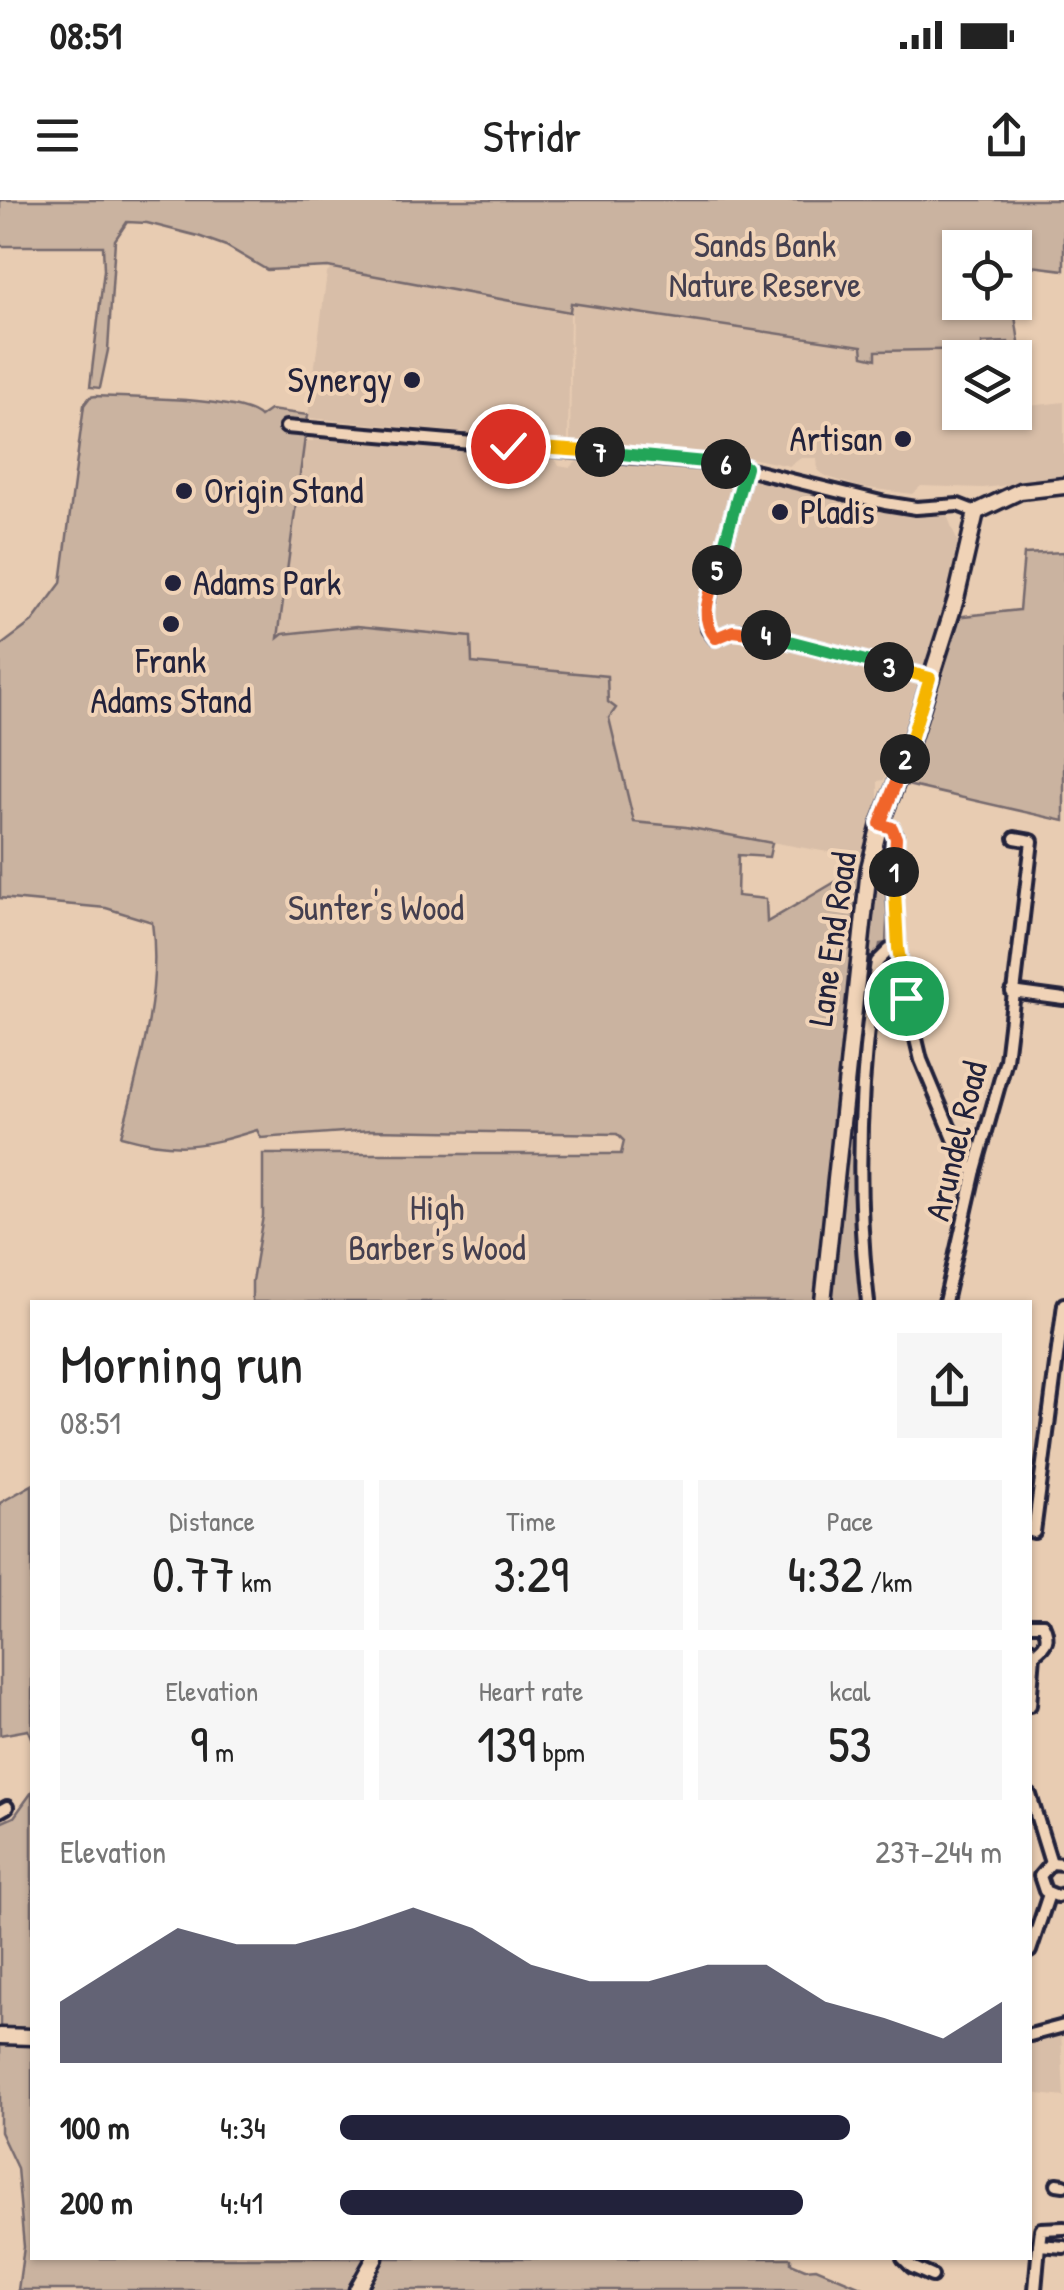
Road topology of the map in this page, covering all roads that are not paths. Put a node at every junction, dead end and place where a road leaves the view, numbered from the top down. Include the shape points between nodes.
1 (286, 426) dead end
2 (746, 467) junction
3 (1064, 486) edge
4 (976, 512) junction
5 (930, 678) junction
6 (880, 824) junction
7 (1015, 838) dead end
8 (898, 948) junction
9 (1012, 992) junction
10 (1064, 999) edge
11 (975, 1170) junction
12 (824, 1300) edge
13 (868, 1300) edge
14 (946, 1300) edge
15 (1064, 1304) edge
16 (1063, 1323) edge
17 (1032, 1532) edge
18 (1032, 1624) edge
19 (1032, 1651) edge
20 (1032, 1801) edge
21 (1051, 1863) junction
22 (1064, 1864) edge
23 (1035, 1884) edge
24 (1049, 1894) junction
25 (1064, 1894) edge
26 (1032, 1945) edge
27 (1064, 2026) edge
28 (1032, 2034) edge
29 (0, 2036) edge
30 (30, 2037) edge
31 (1064, 2228) edge
32 (1039, 2245) junction
33 (1064, 2247) edge
34 (375, 2260) edge
35 (905, 2260) edge
36 (932, 2276) dead end
37 (356, 2290) edge
38 (1034, 2290) edge

1 - 2 street
2 - 4 street via 885,503 958,505
2 - 5 street via 706,610 708,629 716,638 751,631
3 - 4 street via 1020,491
4 - 5 street, Lane End Road
5 - 6 street, Lane End Road
6 - 8 street via 896,838
6 - 12 street, Lane End Road via 869,868
7 - 9 street, Arundel Road via 1032,841
8 - 11 street via 921,1060 965,1165
8 - 13 street via 877,962 863,1084 861,1246
9 - 10 street
9 - 11 street, Arundel Road via 1006,1060
11 - 14 street, Arundel Road
15 - 16 street
16 - 17 street
18 - 19 street via 1043,1624 1048,1635
20 - 21 street
21 - 22 street
21 - 23 street
23 - 24 street
24 - 25 street
24 - 26 street
27 - 28 street
29 - 30 street
31 - 32 street via 1041,2229
32 - 33 street
32 - 38 street
34 - 37 street
35 - 36 street

